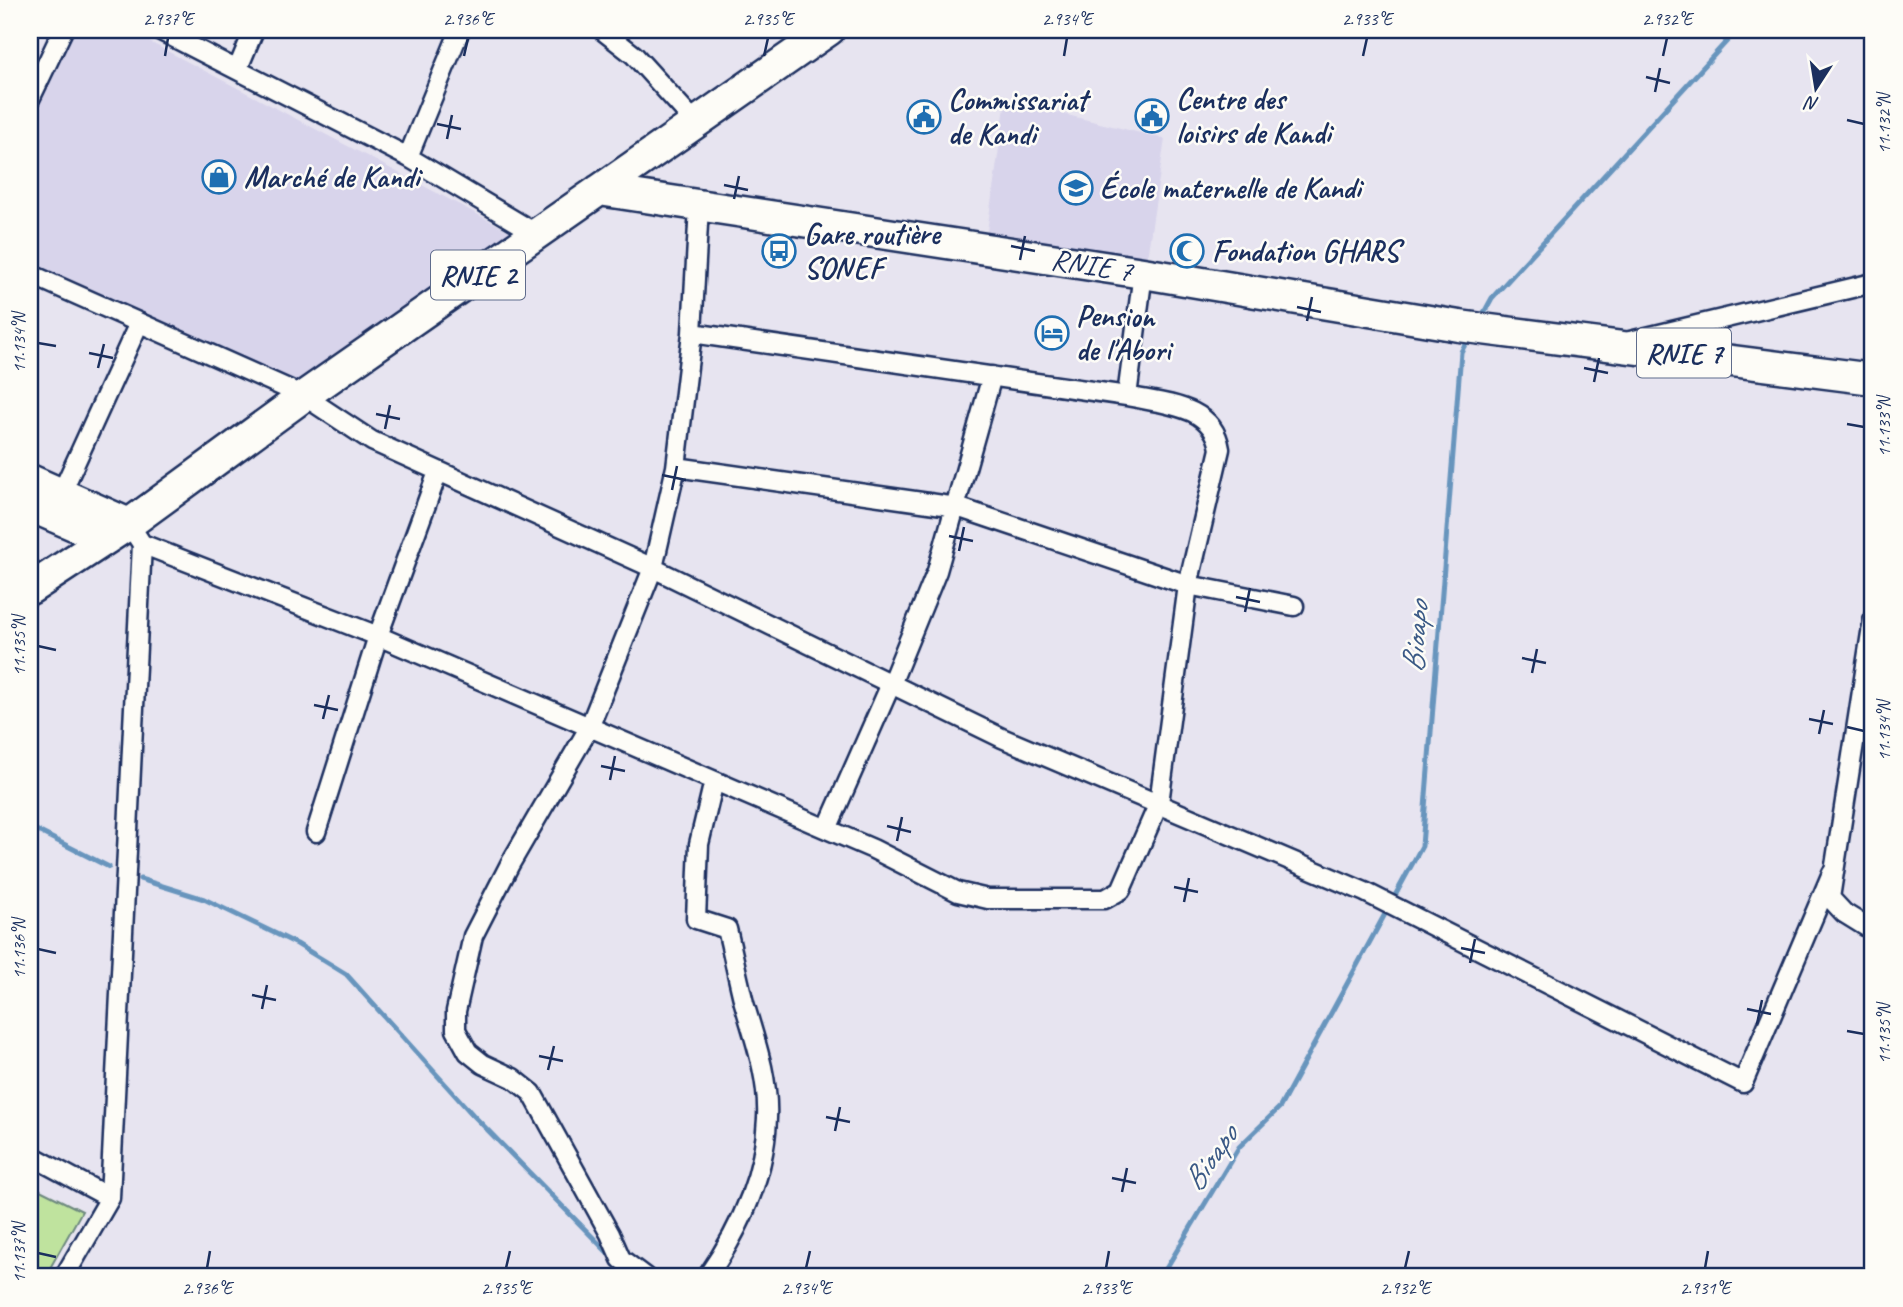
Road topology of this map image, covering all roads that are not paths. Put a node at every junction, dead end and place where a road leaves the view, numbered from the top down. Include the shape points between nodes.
1 (63, 30) edge
2 (159, 30) edge
3 (254, 30) edge
4 (460, 30) edge
5 (602, 30) edge
6 (829, 30) edge
7 (238, 68) junction
8 (30, 99) edge
9 (695, 122) junction
10 (408, 157) junction
11 (599, 190) junction
12 (699, 206) junction
13 (537, 234) junction
14 (1143, 273) junction
15 (30, 274) edge
16 (1873, 283) edge
17 (139, 323) junction
18 (692, 332) junction
19 (1616, 344) junction
20 (992, 376) junction
21 (1873, 379) edge
22 (304, 396) junction
23 (1126, 396) junction
24 (676, 467) junction
25 (438, 472) junction
26 (30, 480) edge
27 (61, 494) junction
28 (30, 506) edge
29 (957, 507) junction
30 (126, 536) junction
31 (653, 568) junction
32 (1188, 585) junction
33 (30, 589) edge
34 (1294, 607) dead end
35 (1873, 620) edge
36 (378, 636) junction
37 (891, 684) junction
38 (589, 728) junction
39 (714, 780) junction
40 (1159, 803) junction
41 (827, 829) junction
42 (316, 832) dead end
43 (1832, 873) junction
44 (1873, 931) edge
45 (30, 1156) edge
46 (110, 1198) junction
47 (64, 1277) edge
48 (645, 1277) edge
49 (707, 1277) edge

1 - 8 street
2 - 7 street
3 - 7 street
4 - 10 street
5 - 9 street via 634,55
6 - 9 main road, RNIE 2
7 - 10 street
9 - 11 main road, RNIE 2
10 - 13 street
11 - 12 main road, RNIE 7 / RNIE 7
11 - 13 main road, RNIE 2
12 - 14 main road, RNIE 7 / RNIE 7
12 - 18 street
13 - 22 main road, RNIE 2
14 - 19 main road, RNIE 7 / RNIE 7 via 1459,326
14 - 23 street
15 - 17 street
16 - 19 street
17 - 22 street
17 - 27 street
18 - 20 street
18 - 24 street
19 - 21 main road, RNIE 7 / RNIE 7
20 - 23 street
20 - 29 street
22 - 25 street via 363,436
22 - 30 main road, RNIE 2
23 - 32 street via 1205,416 1219,439
24 - 29 street
24 - 31 street
25 - 31 street
25 - 36 street
26 - 27 main road
27 - 30 main road
28 - 30 main road
29 - 32 street
29 - 37 street
30 - 33 main road, RNIE 2
30 - 36 street
30 - 46 street
31 - 37 street
31 - 38 street
32 - 34 street
32 - 40 street
35 - 43 street
36 - 38 street
36 - 42 street
37 - 40 street via 1002,738
37 - 41 street
38 - 39 street
38 - 48 street via 473,936 456,1030 468,1052 532,1093 621,1259
39 - 41 street
39 - 49 street via 699,844 696,919 727,929 766,1088 767,1118 749,1202
40 - 41 street via 1121,890 1105,899 988,898 958,892
40 - 43 street via 1365,892 1743,1083
43 - 44 street via 1830,898
45 - 46 street
46 - 47 street

